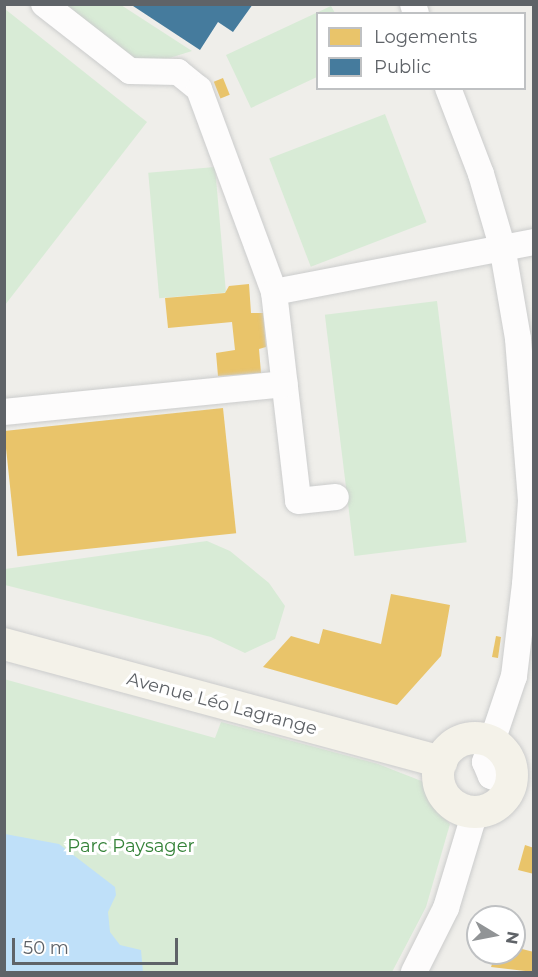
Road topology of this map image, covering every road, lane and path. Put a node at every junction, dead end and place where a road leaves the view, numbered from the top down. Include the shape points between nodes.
1 (44, 4) edge
2 (449, 90) edge
3 (534, 242) edge
4 (502, 246) junction
5 (274, 292) junction
6 (285, 384) junction
7 (4, 412) edge
8 (336, 497) dead end
9 (4, 644) edge
10 (493, 742) junction
11 (441, 762) junction
12 (522, 787) edge
13 (475, 812) junction
14 (414, 972) edge

1 - 5 street via 130,71 178,72 199,89
2 - 4 street via 481,174
3 - 4 street
4 - 5 street
4 - 10 street via 518,339 531,501 514,676
5 - 6 street
6 - 7 street
6 - 8 street via 298,501
9 - 11 main road, Avenue Léo Lagrange
10 - 11 main road via 468,739 456,743
10 - 12 main road via 509,760
11 - 13 main road via 439,774 446,797 454,805
12 - 13 main road via 494,807
13 - 14 street via 446,908

